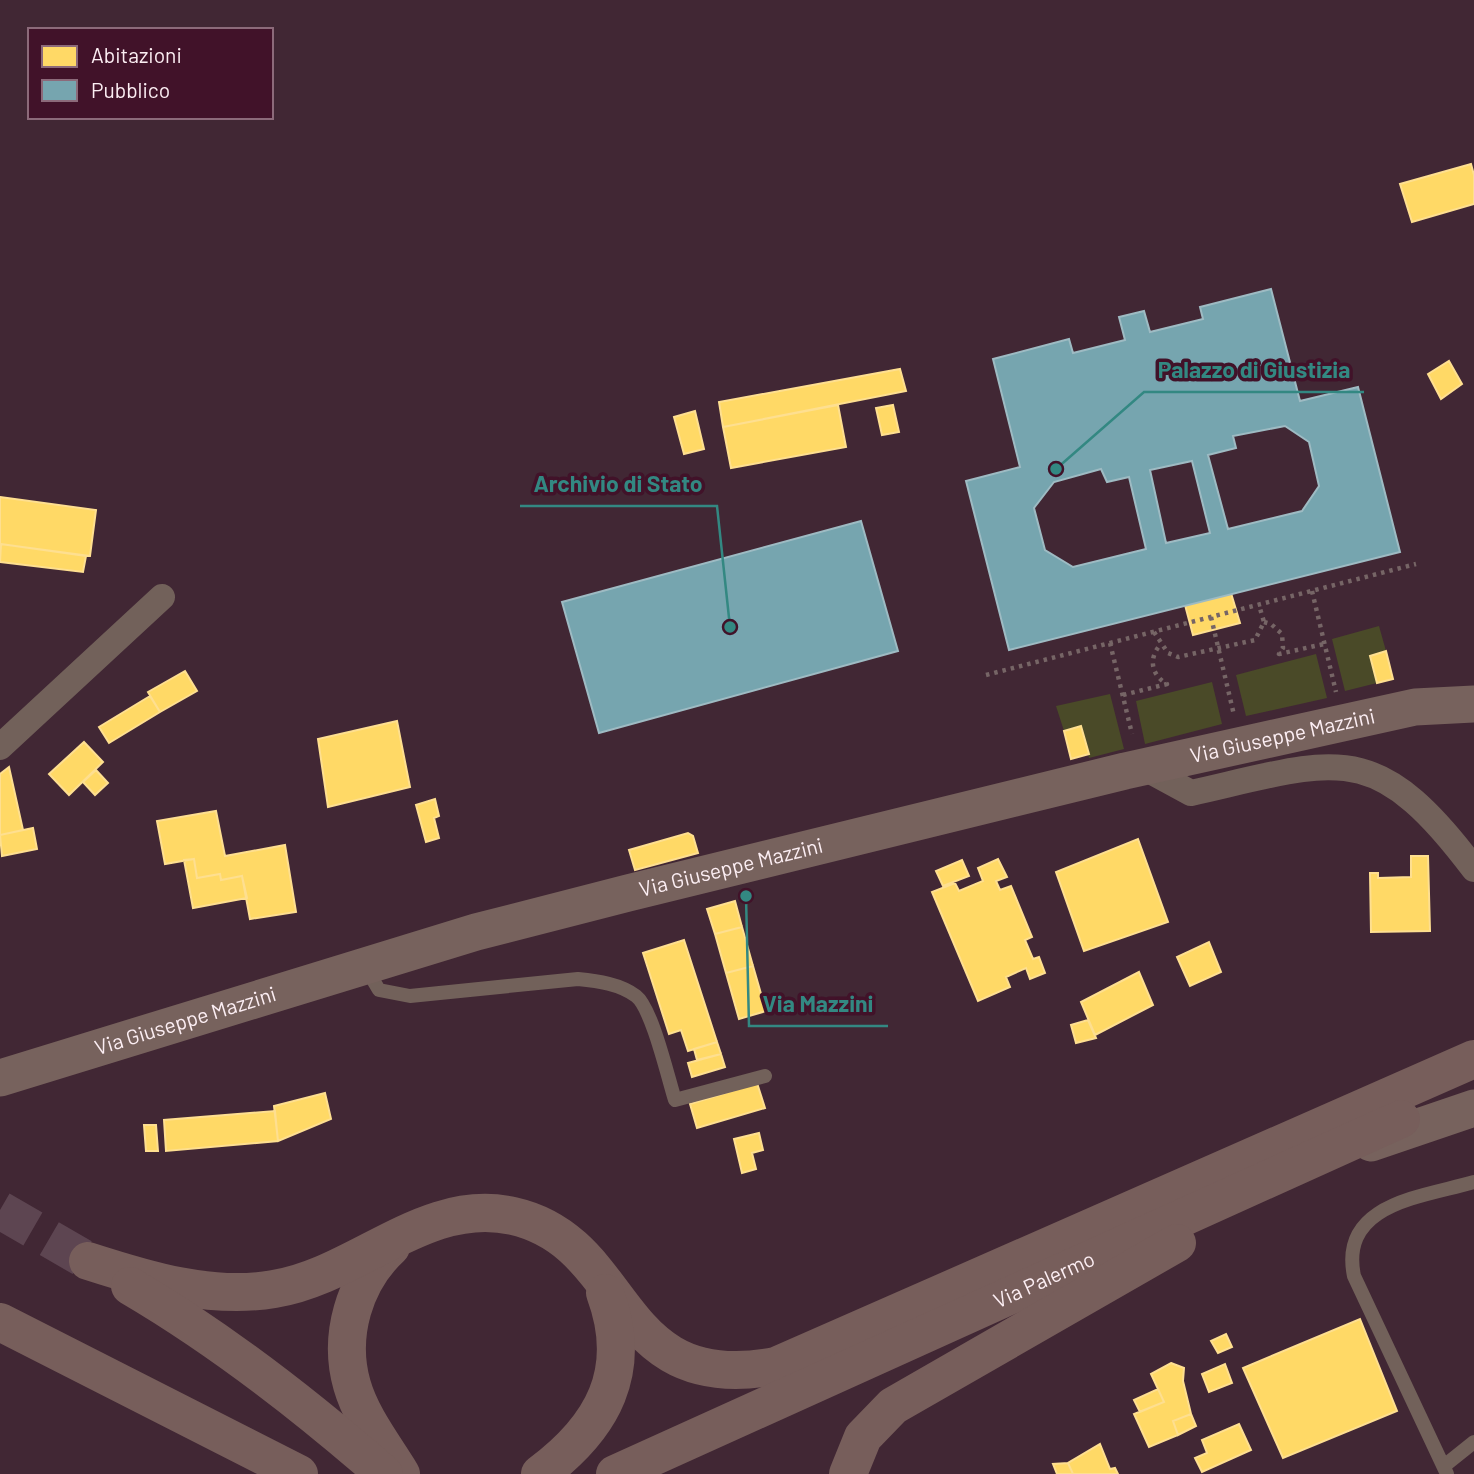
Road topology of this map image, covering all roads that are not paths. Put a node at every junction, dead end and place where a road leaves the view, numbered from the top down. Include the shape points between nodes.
1 (162, 597) dead end
2 (1474, 704) edge
3 (0, 747) edge
4 (1142, 769) junction
5 (1474, 869) edge
6 (365, 967) junction
7 (1474, 1059) edge
8 (765, 1076) dead end
9 (0, 1078) edge
10 (1474, 1085) edge
11 (1474, 1108) edge
12 (1294, 1169) junction
13 (1474, 1182) edge
14 (410, 1233) junction
15 (591, 1267) junction
16 (0, 1322) edge
17 (1474, 1442) edge
18 (1445, 1470) edge
19 (299, 1474) edge
20 (384, 1474) edge
21 (401, 1474) edge
22 (540, 1474) edge
23 (615, 1474) edge
24 (848, 1474) edge

1 - 3 street
2 - 4 street, Via Giuseppe Mazzini via 1415,707
4 - 5 street via 1191,793 1312,766 1355,768 1395,786 1422,808
4 - 6 street, Via Giuseppe Mazzini via 476,932
6 - 8 lane via 379,990 410,996 578,979 605,982 638,997 654,1029 675,1100
6 - 9 street, Via Giuseppe Mazzini
7 - 15 main road via 776,1366 719,1371 660,1349
10 - 12 main road, Via Palermo
11 - 12 street
12 - 23 main road, Via Palermo
12 - 24 main road via 1135,1270 893,1406 863,1437
13 - 18 lane via 1386,1208 1364,1223 1352,1248 1354,1276
14 - 15 main road via 453,1215 513,1216 550,1231
14 - 20 main road via 346,1265 275,1289 194,1289 88,1261 230,1349 300,1401
14 - 21 main road via 385,1253 365,1279 350,1315 347,1351 359,1404
15 - 22 main road via 604,1289 616,1331 611,1388 585,1435
16 - 19 main road
17 - 18 lane

